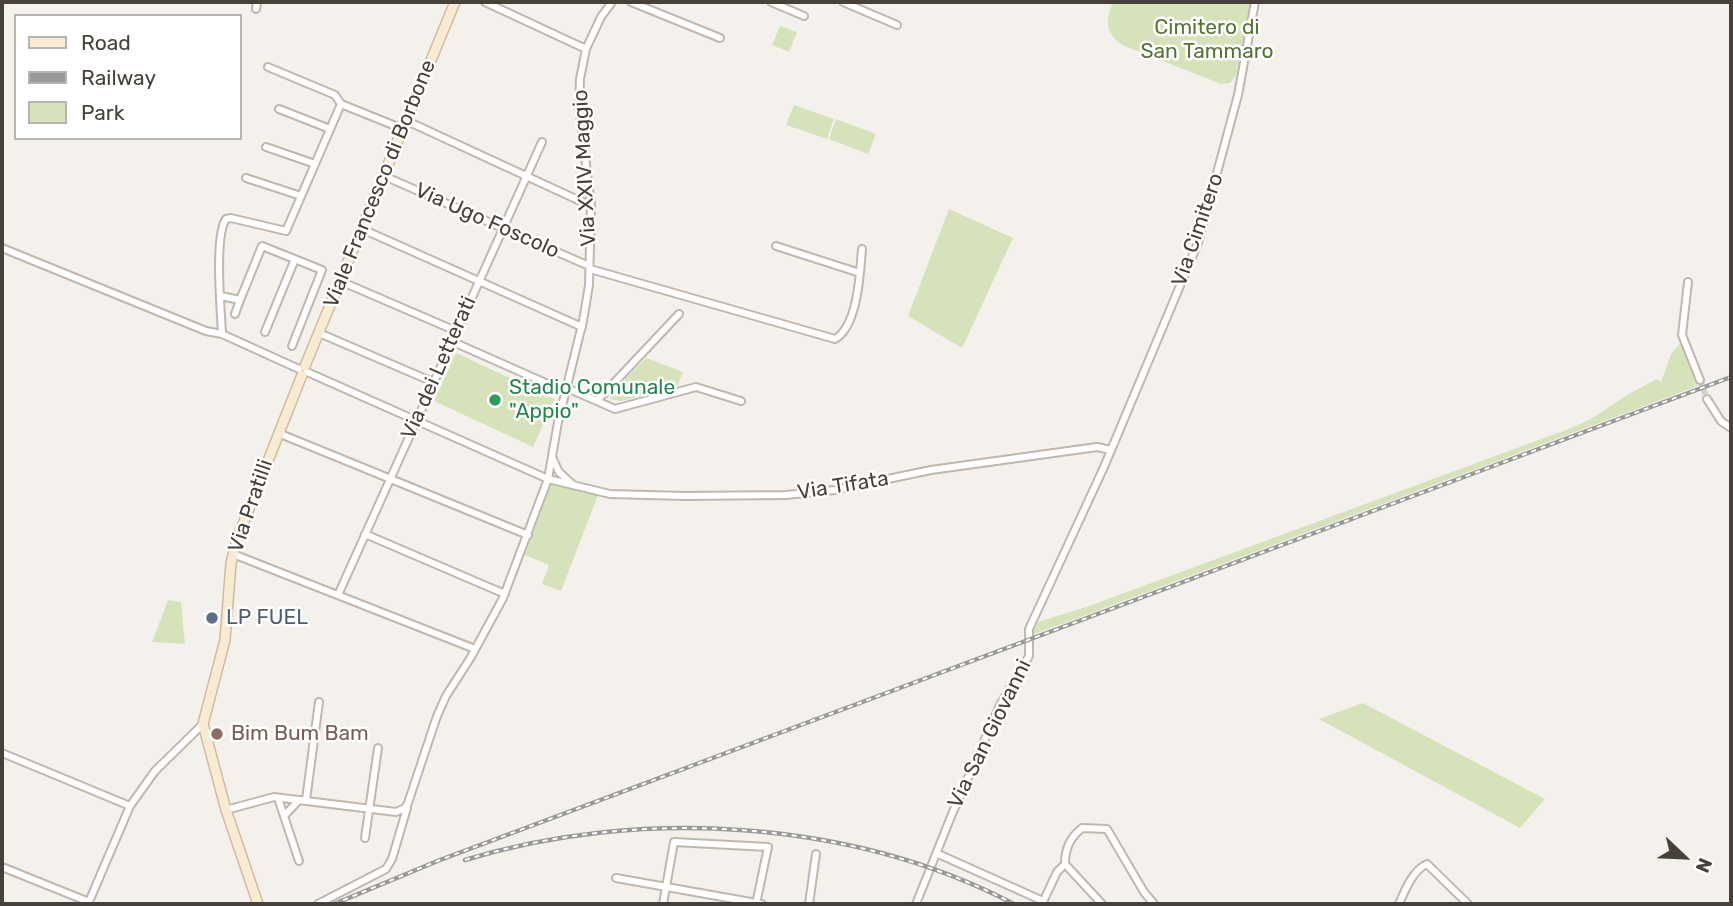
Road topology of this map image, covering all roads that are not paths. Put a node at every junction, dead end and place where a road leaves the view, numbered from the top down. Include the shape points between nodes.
1 (455, 2) edge
2 (485, 2) edge
3 (612, 2) edge
4 (631, 2) edge
5 (771, 2) edge
6 (843, 2) edge
7 (1255, 2) edge
8 (804, 16) dead end
9 (897, 25) dead end
10 (720, 38) dead end
11 (586, 49) junction
12 (268, 67) dead end
13 (341, 104) junction
14 (279, 109) dead end
15 (405, 125) junction
16 (330, 129) junction
17 (542, 142) dead end
18 (265, 147) dead end
19 (315, 164) junction
20 (384, 176) junction
21 (525, 177) junction
22 (246, 178) dead end
23 (301, 196) junction
24 (591, 206) junction
25 (502, 228) junction
26 (362, 229) junction
27 (776, 246) dead end
28 (2, 248) edge
29 (862, 248) dead end
30 (295, 259) junction
31 (590, 267) junction
32 (860, 273) junction
33 (478, 280) junction
34 (340, 281) junction
35 (1688, 282) dead end
36 (221, 296) junction
37 (240, 300) junction
38 (235, 314) dead end
39 (679, 314) dead end
40 (582, 327) junction
41 (456, 331) junction
42 (265, 332) dead end
43 (319, 333) junction
44 (222, 334) junction
45 (451, 341) junction
46 (292, 346) dead end
47 (303, 370) junction
48 (1700, 380) tunnel mouth
49 (433, 382) junction
50 (566, 390) junction
51 (1707, 399) tunnel mouth
52 (597, 401) junction
53 (741, 401) dead end
54 (416, 419) junction
55 (1731, 428) edge
56 (278, 433) junction
57 (1111, 450) junction
58 (552, 457) junction
59 (390, 479) junction
60 (548, 479) junction
61 (574, 485) junction
62 (365, 534) junction
63 (528, 535) junction
64 (233, 554) junction
65 (505, 594) junction
66 (338, 595) junction
67 (475, 649) junction
68 (319, 702) dead end
69 (203, 724) junction
70 (378, 748) dead end
71 (2, 753) edge
72 (278, 798) junction
73 (302, 800) junction
74 (408, 803) junction
75 (130, 806) junction
76 (226, 810) junction
77 (369, 810) junction
78 (284, 816) junction
79 (365, 838) dead end
80 (936, 853) junction
81 (816, 855) dead end
82 (299, 862) dead end
83 (1065, 864) junction
84 (2, 867) edge
85 (616, 878) dead end
86 (666, 887) junction
87 (89, 903) edge
88 (1042, 903) edge
89 (258, 904) edge
90 (318, 904) edge
91 (663, 904) edge
92 (758, 904) edge
93 (809, 904) edge
94 (916, 904) edge
95 (1102, 904) edge
96 (1154, 904) edge
97 (1399, 904) edge
98 (1468, 904) edge

1 - 15 street, Viale Francesco di Borbone
2 - 11 street
3 - 11 street, Via XXIV Maggio
4 - 10 street
5 - 8 street
6 - 9 street
7 - 57 street, Via Cimitero via 1238,95 1198,243
11 - 24 street, Via XXIV Maggio via 579,106
12 - 13 street via 335,95
13 - 15 street
13 - 16 street
14 - 16 street
15 - 20 street, Viale Francesco di Borbone
15 - 21 street
16 - 19 street
17 - 21 street, Via dei Letterati
18 - 19 street
19 - 23 street
20 - 25 street, Via Ugo Foscolo
20 - 26 street, Viale Francesco di Borbone
21 - 24 street
21 - 25 street, Via dei Letterati
22 - 23 street
23 - 36 street via 286,231 230,218 224,222
24 - 31 street, Via XXIV Maggio
25 - 31 street, Via Ugo Foscolo
25 - 33 street, Via dei Letterati
26 - 33 street
26 - 34 street, Viale Francesco di Borbone
27 - 32 street
28 - 44 street, Via Tifata
29 - 32 street
30 - 37 street via 262,246
30 - 42 street
30 - 46 street via 322,271
31 - 32 street, Via Ugo Foscolo via 835,339 849,320
31 - 40 street, Via XXIV Maggio
33 - 40 street
33 - 41 street, Via dei Letterati
34 - 41 street
34 - 43 street, Viale Francesco di Borbone
35 - 48 street via 1682,335
36 - 37 street
36 - 44 street
37 - 38 street
39 - 52 street
40 - 50 street, Via XXIV Maggio
41 - 45 street, Via dei Letterati
43 - 47 street, Viale Francesco di Borbone
43 - 49 street
44 - 47 street, Via Tifata
45 - 49 street, Via dei Letterati
45 - 50 street
47 - 54 street, Via Tifata
47 - 56 street, Via Pratilli
49 - 54 street, Via dei Letterati
50 - 52 street
50 - 58 street, Via XXIV Maggio
51 - 55 street
52 - 53 street via 615,409 696,387
54 - 59 street, Via dei Letterati
54 - 60 street, Via Tifata
56 - 59 street
56 - 64 street, Via Pratilli
57 - 61 street, Via Tifata via 1097,447 786,495 610,494
57 - 80 street, Via San Giovanni via 1029,629 1029,656 1000,705
58 - 60 street, Via XXIV Maggio
58 - 61 street via 559,472
59 - 62 street, Via dei Letterati
59 - 63 street
60 - 61 street, Via Tifata
60 - 63 street, Via XXIV Maggio
62 - 65 street
62 - 66 street, Via dei Letterati
63 - 65 street, Via XXIV Maggio
64 - 66 street
64 - 69 street, Via Pratilli via 226,632
65 - 67 street, Via XXIV Maggio
66 - 67 street
67 - 74 street, Via XXIV Maggio via 437,716
68 - 73 street
69 - 75 street via 155,771
69 - 76 street
70 - 77 street
71 - 75 street
72 - 73 street
72 - 76 street
72 - 78 street
73 - 77 street
73 - 78 street
74 - 77 street via 396,812
74 - 90 street via 386,869
75 - 87 street
76 - 89 street
77 - 79 street
78 - 82 street
80 - 88 street
80 - 94 street, Via San Giovanni
81 - 93 street
83 - 88 street
83 - 95 street
83 - 96 street via 1073,835 1082,828 1107,829
84 - 87 street
85 - 86 street
86 - 91 street
86 - 92 street
86 - 92 street via 674,842 768,847
97 - 98 street via 1409,883 1427,864

